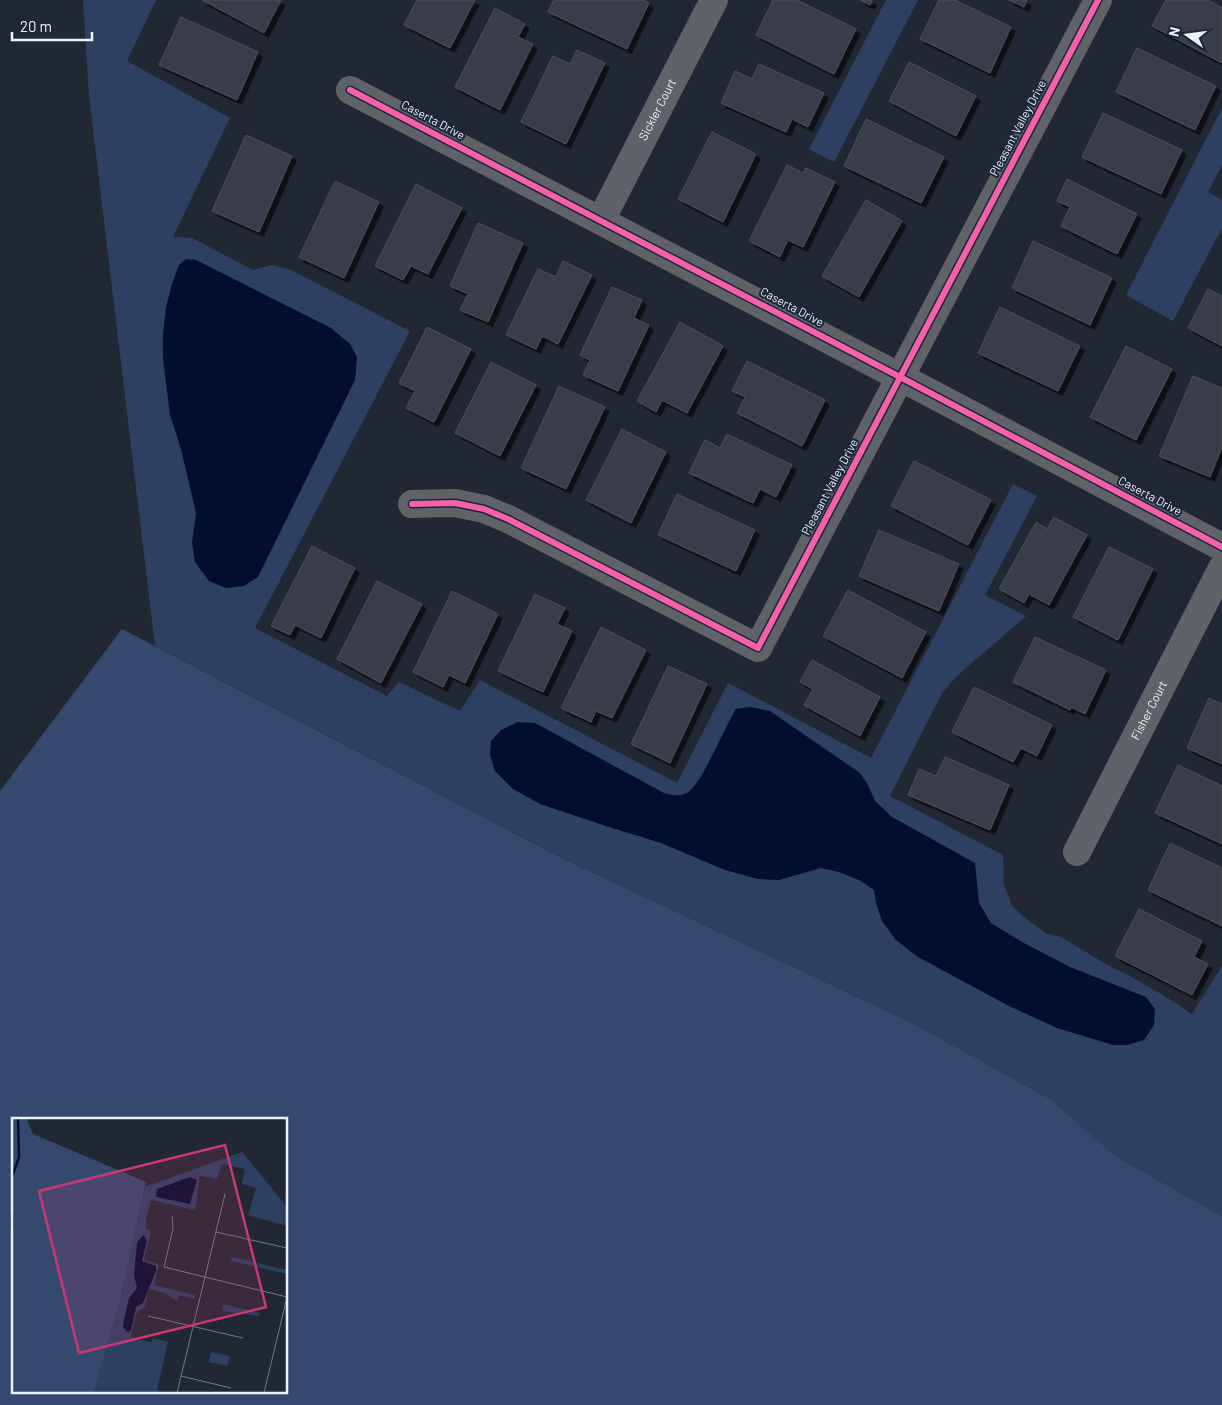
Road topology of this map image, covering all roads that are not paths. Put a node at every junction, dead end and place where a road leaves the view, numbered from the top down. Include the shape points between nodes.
1 (714, 0) edge
2 (1098, 0) edge
3 (350, 90) dead end
4 (601, 220) junction
5 (900, 377) junction
6 (412, 504) dead end
7 (1222, 547) edge
8 (1222, 568) edge
9 (1077, 852) dead end

1 - 4 street, Sickler Court
2 - 5 street, Pleasant Valley Drive
3 - 4 street, Caserta Drive
4 - 5 street, Caserta Drive
5 - 6 street, Pleasant Valley Drive via 758,648 508,519 456,504
5 - 7 street, Caserta Drive
8 - 9 street, Fisher Court

